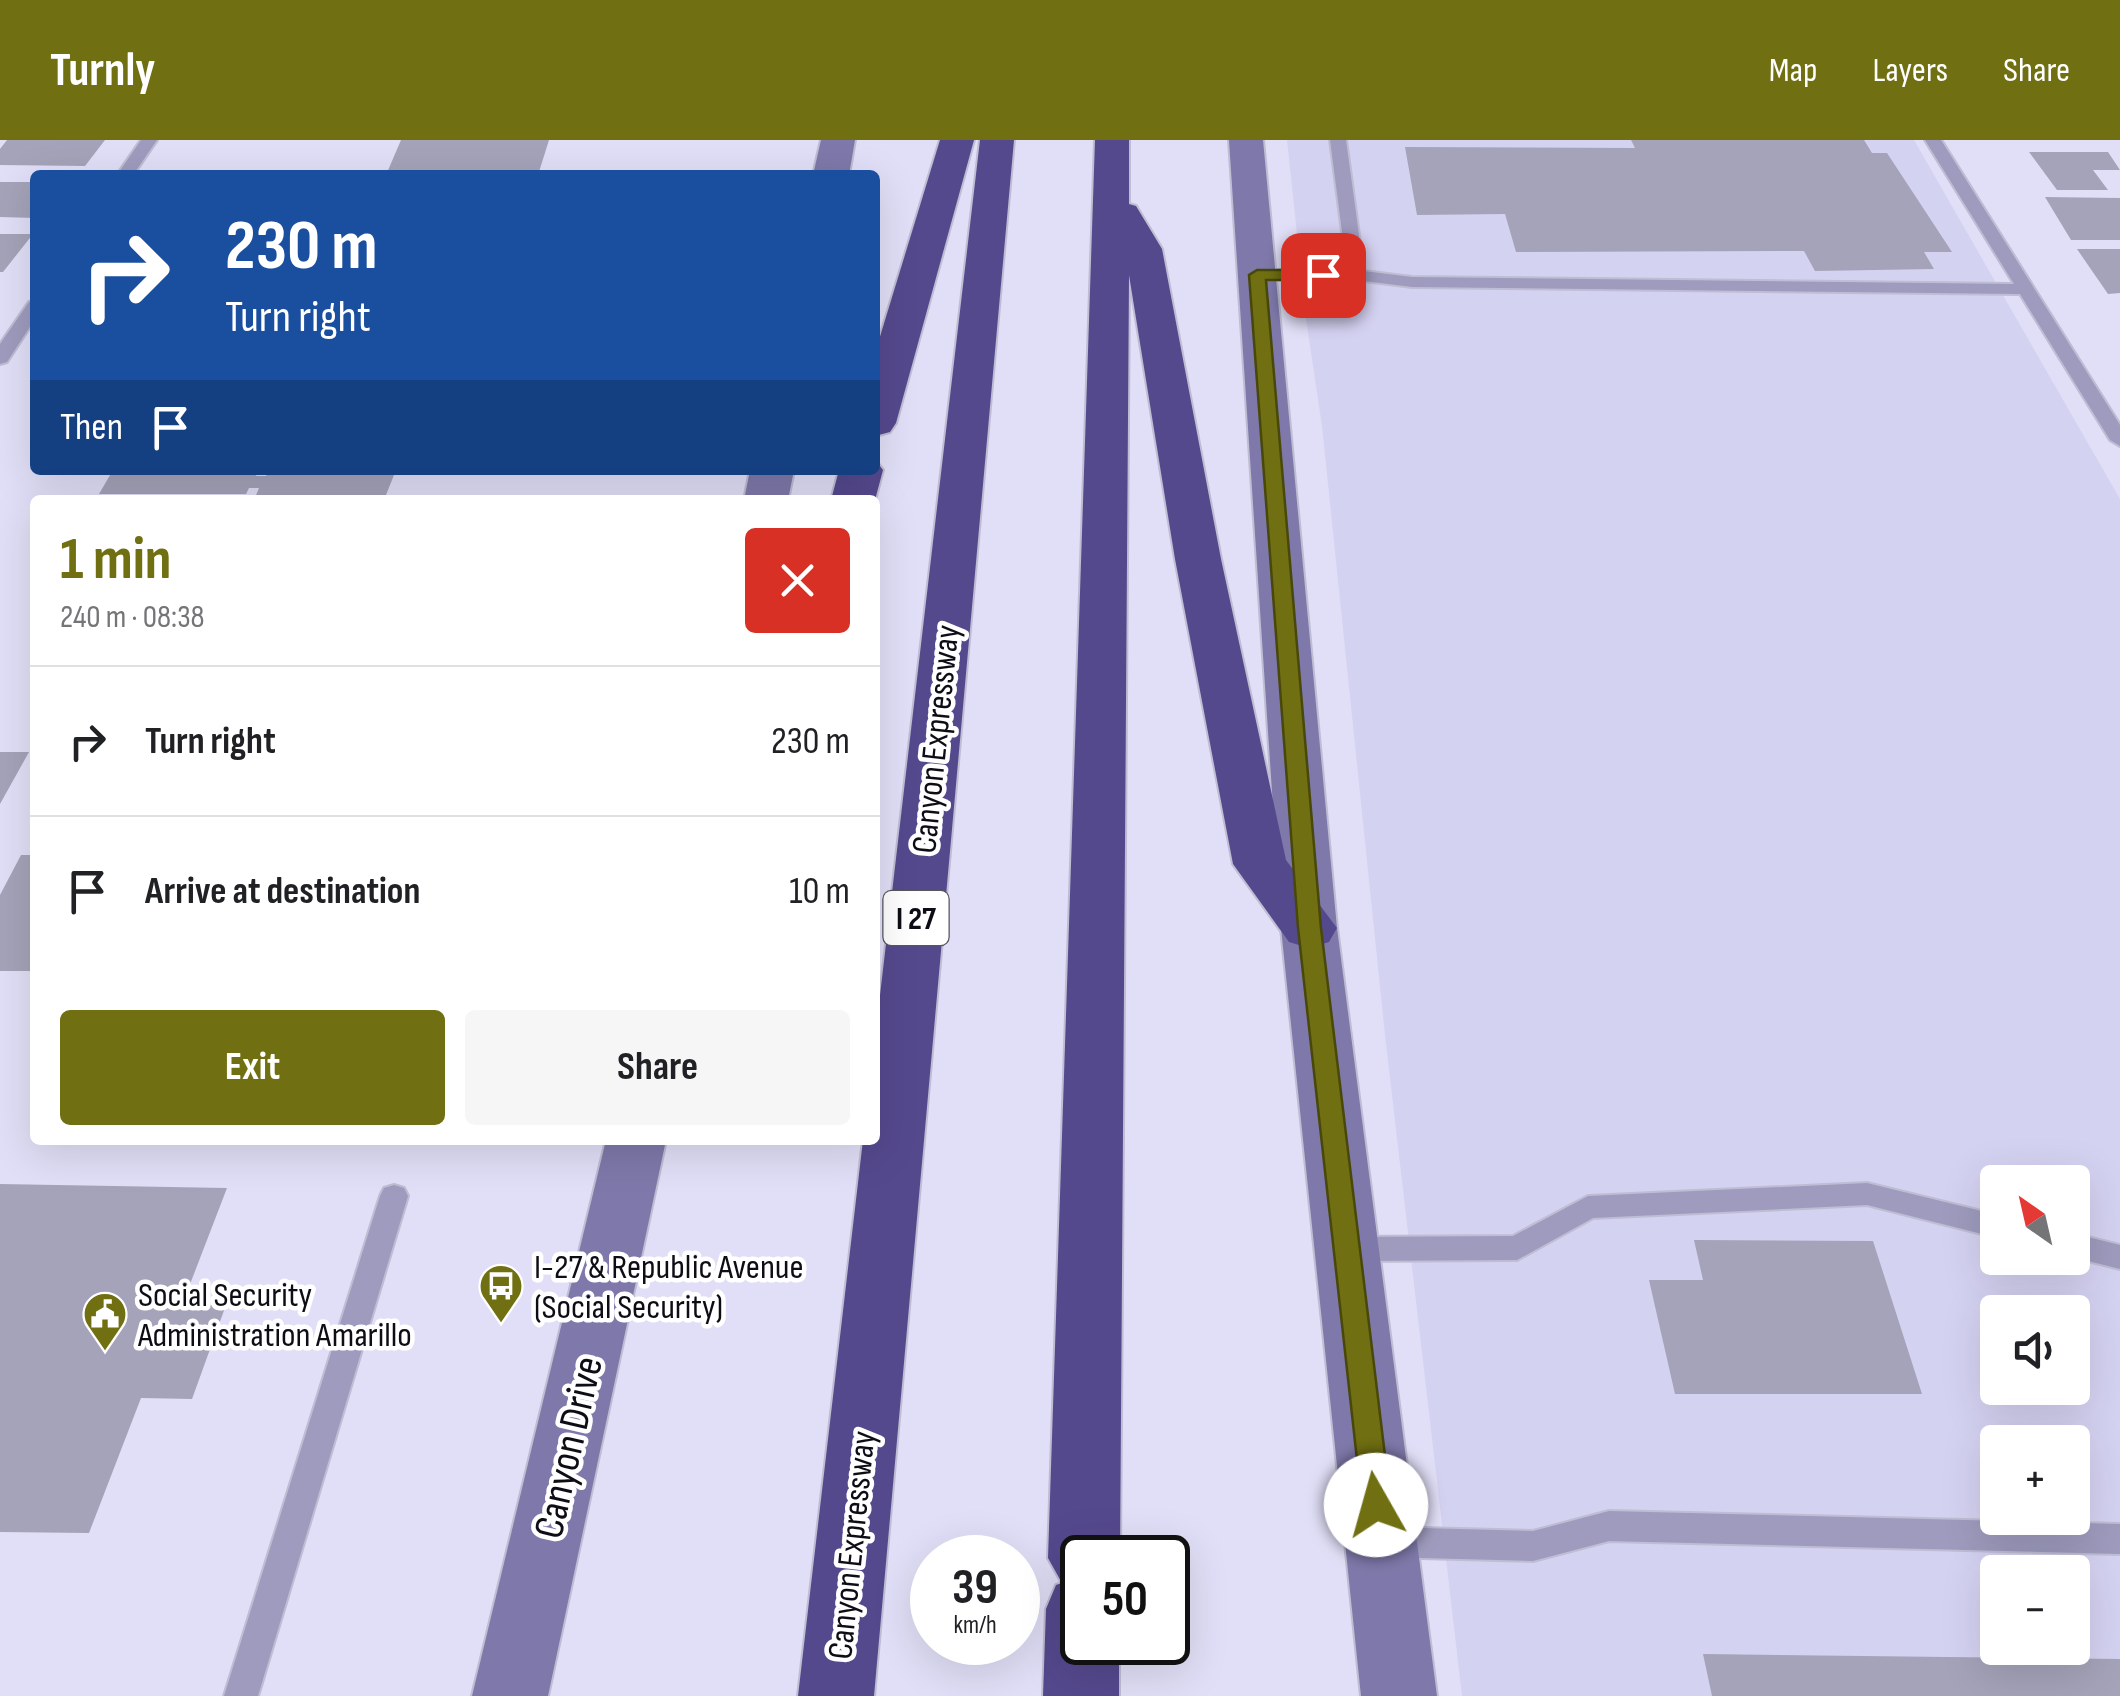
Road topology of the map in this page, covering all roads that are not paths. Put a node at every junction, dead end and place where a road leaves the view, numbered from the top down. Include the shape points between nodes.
1 (149, 140) edge
2 (838, 140) edge
3 (956, 140) edge
4 (997, 140) edge
5 (1112, 140) edge
6 (1246, 140) edge
7 (1338, 140) edge
8 (1933, 140) edge
9 (128, 170) edge
10 (832, 170) edge
11 (1112, 194) junction
12 (1257, 275) junction
13 (1356, 275) junction
14 (2029, 289) junction
15 (30, 313) edge
16 (0, 358) edge
17 (880, 406) edge
18 (2120, 440) edge
19 (1309, 928) junction
20 (635, 1145) edge
21 (394, 1196) dead end
22 (1980, 1222) edge
23 (1347, 1249) junction
24 (2090, 1250) edge
25 (2120, 1257) edge
26 (1084, 1535) edge
27 (2120, 1539) edge
28 (1381, 1542) junction
29 (1081, 1665) edge
30 (242, 1696) edge
31 (510, 1696) edge
32 (836, 1696) edge
33 (1080, 1696) edge
34 (1399, 1696) edge

1 - 9 lane
2 - 10 main road
3 - 17 highway
4 - 32 highway, Canyon Expressway / I 27
5 - 11 highway
6 - 12 main road
7 - 13 lane
8 - 14 lane
11 - 19 highway via 1142,249 1260,864
11 - 26 highway
12 - 13 lane
12 - 19 main road
13 - 14 lane via 1412,282
14 - 18 lane
15 - 16 lane
19 - 23 main road
20 - 31 main road, Canyon Drive
21 - 30 lane
22 - 23 lane via 1867,1194 1588,1207 1516,1248
23 - 28 main road
24 - 25 lane
27 - 28 lane via 1609,1526 1533,1546
28 - 34 main road
29 - 33 highway

